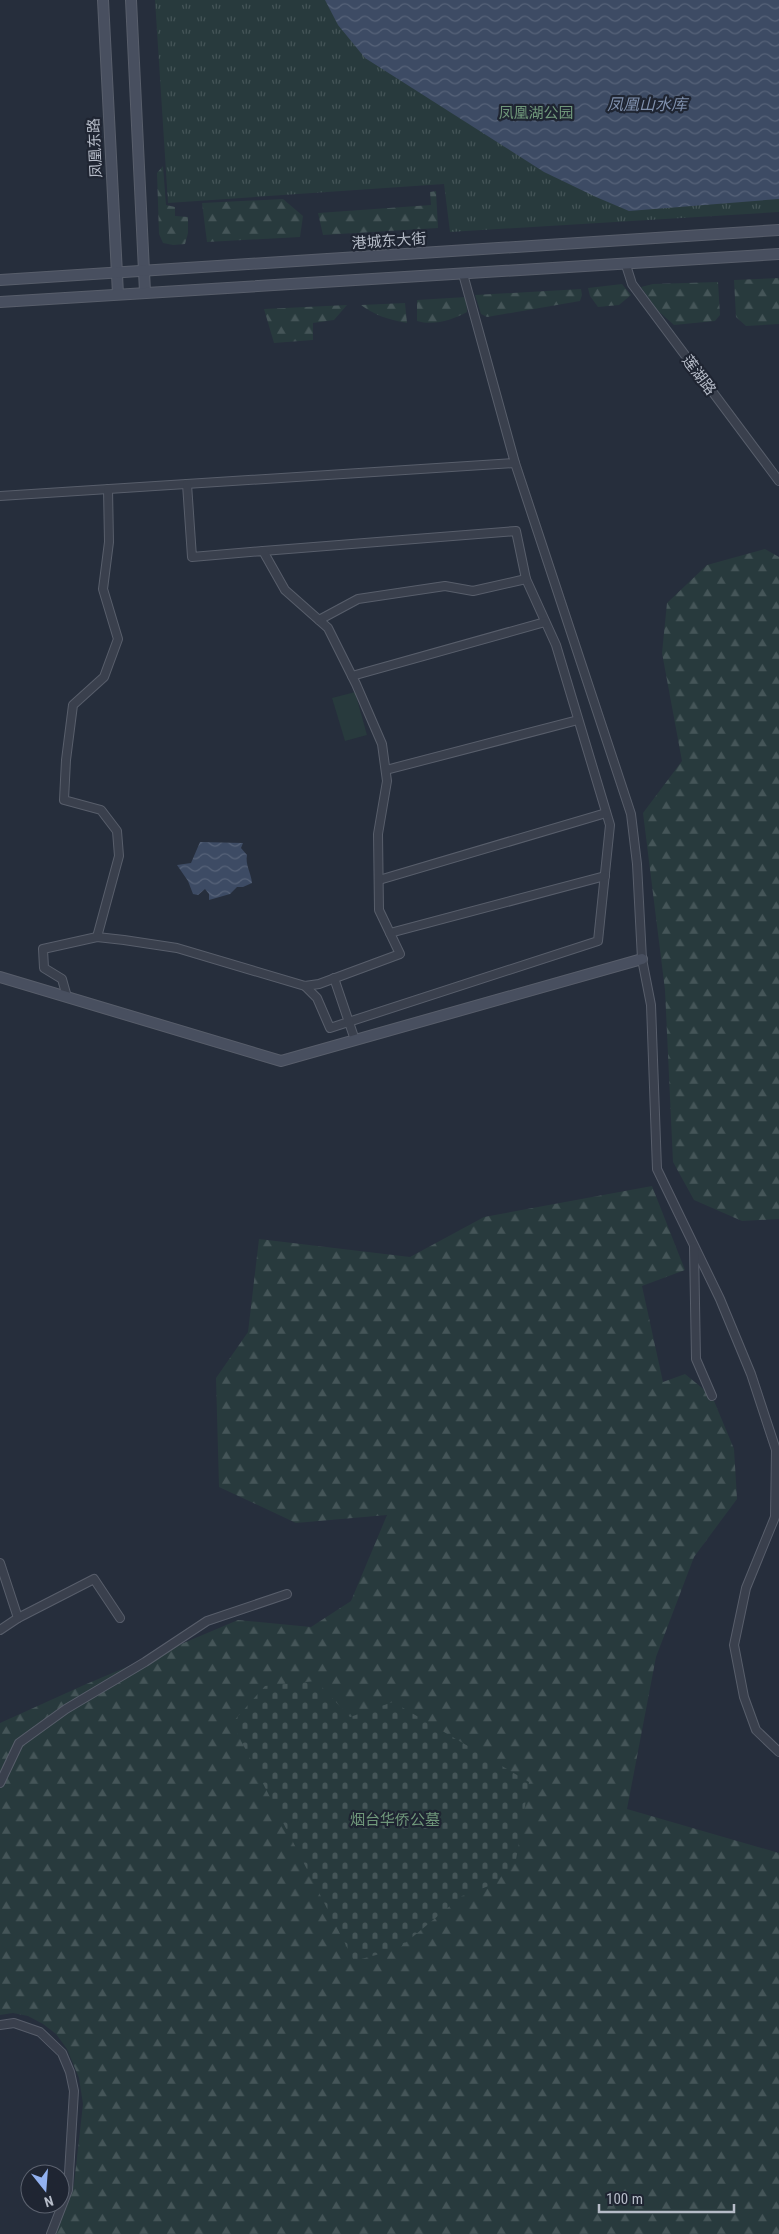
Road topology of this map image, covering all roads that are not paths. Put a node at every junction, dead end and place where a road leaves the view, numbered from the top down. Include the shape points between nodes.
1 (103, 0) edge
2 (130, 0) edge
3 (779, 230) edge
4 (779, 254) edge
5 (626, 265) junction
6 (146, 271) junction
7 (117, 272) junction
8 (464, 274) junction
9 (0, 280) edge
10 (145, 292) junction
11 (118, 294) junction
12 (0, 302) edge
13 (515, 463) junction
14 (779, 481) edge
15 (187, 484) junction
16 (108, 489) junction
17 (0, 496) edge
18 (263, 551) junction
19 (526, 579) junction
20 (319, 620) junction
21 (545, 622) junction
22 (352, 676) junction
23 (578, 720) junction
24 (386, 770) junction
25 (606, 812) junction
26 (605, 876) junction
27 (379, 880) junction
28 (390, 933) junction
29 (97, 937) junction
30 (642, 959) junction
31 (0, 977) edge
32 (334, 978) junction
33 (305, 986) junction
34 (67, 997) junction
35 (349, 1022) junction
36 (355, 1040) junction
37 (694, 1245) junction
38 (712, 1396) dead end
39 (0, 1563) edge
40 (287, 1594) dead end
41 (18, 1618) junction
42 (120, 1618) dead end
43 (0, 1630) edge
44 (779, 1752) edge
45 (0, 1783) edge
46 (0, 2025) edge
47 (51, 2234) edge

1 - 7 main road, 凤凰东路
2 - 6 main road
3 - 6 main road, 港城东大街
4 - 5 main road
5 - 8 main road
5 - 14 street, 莲湖路 via 632,284
6 - 7 main road, 港城东大街
6 - 10 main road
7 - 9 main road, 港城东大街
7 - 11 main road, 凤凰东路
8 - 10 main road
8 - 13 street
10 - 11 main road
11 - 12 main road
13 - 15 street
13 - 30 street via 631,814
15 - 16 street
15 - 18 street via 192,558
16 - 17 street
16 - 29 street via 109,542 103,589 118,639 104,677 73,705 64,800 101,810 117,831 119,856
18 - 19 street via 516,532
18 - 20 street via 284,590
19 - 20 street via 473,591 445,586 358,599
19 - 21 street
20 - 22 street via 328,628
21 - 22 street
21 - 23 street via 556,644
22 - 24 street via 382,744
23 - 24 street
23 - 25 street
24 - 27 street via 378,834
25 - 26 street via 610,825
25 - 27 street
26 - 28 street
26 - 35 street via 598,941
27 - 28 street via 379,910
28 - 32 street via 400,954
29 - 33 street via 177,948
29 - 34 street via 43,949 44,968 62,979
30 - 36 main road
30 - 37 street via 651,1005 657,1169
31 - 34 main road
32 - 33 street
32 - 35 street
33 - 35 street via 317,998 330,1028
34 - 36 main road via 281,1061
35 - 36 street
37 - 38 street via 696,1359
37 - 44 street via 751,1374 776,1450 775,1517 746,1588 734,1645 744,1698 756,1730
39 - 41 street
40 - 45 street via 207,1621 66,1709 19,1743
41 - 42 street via 94,1579
41 - 43 street
46 - 47 street via 14,2023 40,2032 62,2053 70,2072 74,2091 68,2190

